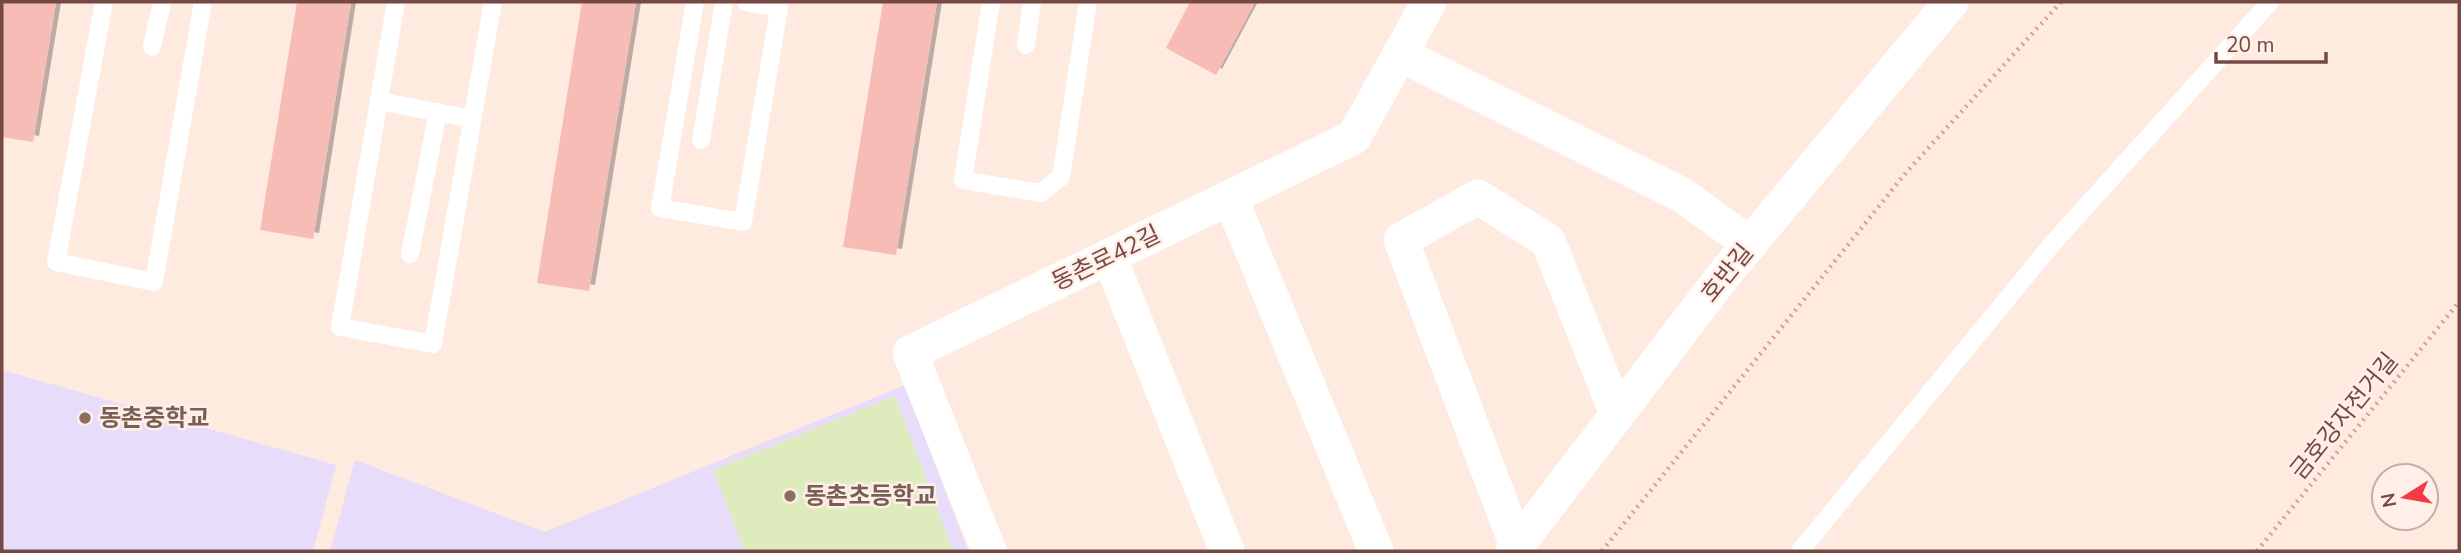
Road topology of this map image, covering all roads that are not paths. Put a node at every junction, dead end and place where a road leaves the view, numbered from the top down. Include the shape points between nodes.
1 (104, 2) edge
2 (162, 2) edge
3 (203, 2) edge
4 (397, 2) edge
5 (493, 2) edge
6 (695, 2) edge
7 (724, 2) edge
8 (747, 2) edge
9 (991, 2) edge
10 (1032, 2) edge
11 (1088, 2) edge
12 (1429, 2) edge
13 (1951, 2) edge
14 (2270, 2) edge
15 (1026, 45) dead end
16 (152, 47) dead end
17 (1401, 54) junction
18 (379, 101) junction
19 (438, 112) junction
20 (472, 119) junction
21 (701, 140) dead end
22 (1230, 197) junction
23 (1750, 244) junction
24 (410, 254) dead end
25 (1109, 256) junction
26 (1617, 415) junction
27 (1515, 549) edge
28 (989, 551) edge
29 (1227, 551) edge
30 (1376, 551) edge
31 (1800, 551) edge

1 - 3 lane via 56,262 154,282
2 - 16 lane
4 - 18 lane
5 - 20 lane
6 - 8 lane via 660,208 743,222 779,8
7 - 21 lane
9 - 11 lane via 963,180 1040,193 1061,177
10 - 15 lane
12 - 17 street, 동촌로42길
13 - 23 street, 호반길
14 - 31 lane via 2053,243
17 - 22 street, 동촌로42길 via 1354,137
17 - 23 street via 1682,195
18 - 19 lane
18 - 20 lane via 340,327 433,344
19 - 20 lane
19 - 24 lane
22 - 25 street, 동촌로42길
22 - 30 street
23 - 26 street, 호반길
25 - 28 street, 동촌로42길 via 909,354
25 - 29 street
26 - 27 street, 호반길
26 - 27 street via 1548,241 1478,197 1401,240

